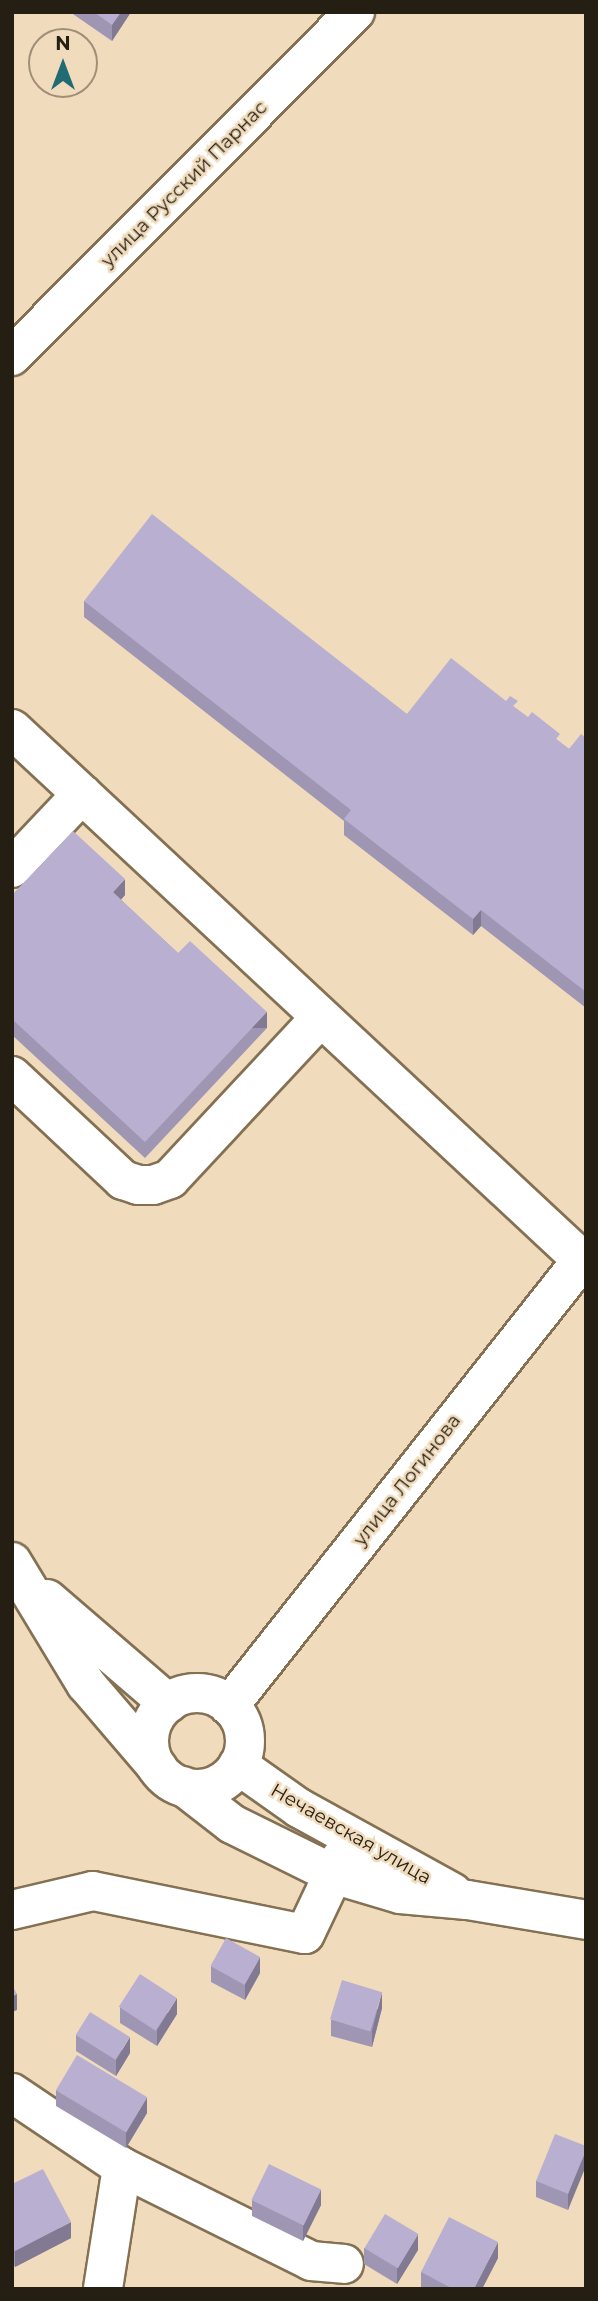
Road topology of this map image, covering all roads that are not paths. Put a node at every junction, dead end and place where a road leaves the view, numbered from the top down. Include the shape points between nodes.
1 (355, 12) edge
2 (12, 356) edge
3 (12, 729) edge
4 (82, 794) junction
5 (12, 869) edge
6 (321, 1017) junction
7 (12, 1076) edge
8 (584, 1257) edge
9 (19, 1570) edge
10 (168, 1703) junction
11 (229, 1706) junction
12 (238, 1765) junction
13 (170, 1777) junction
14 (337, 1866) junction
15 (467, 1900) junction
16 (12, 1910) edge
17 (586, 1920) edge
18 (12, 2093) edge
19 (122, 2167) junction
20 (344, 2264) dead end
21 (103, 2289) edge

1 - 2 street, улица Русский Парнас
3 - 4 street
4 - 5 street
4 - 6 street
6 - 7 street via 170,1179 153,1185 123,1180
6 - 8 street
8 - 11 street, улица Логинова
9 - 10 street
9 - 13 street via 86,1684
10 - 11 street via 202,1693
10 - 13 street via 150,1733 152,1757
11 - 12 street via 244,1730
12 - 13 street via 211,1787
12 - 15 street, Нечаевская улица via 299,1808
13 - 14 street, Нечаевская улица via 232,1824
14 - 15 street, Нечаевская улица via 400,1894
14 - 16 street via 305,1934 93,1891
15 - 17 street, Нечаевская улица
18 - 19 street
19 - 20 street via 311,2261
19 - 21 street

